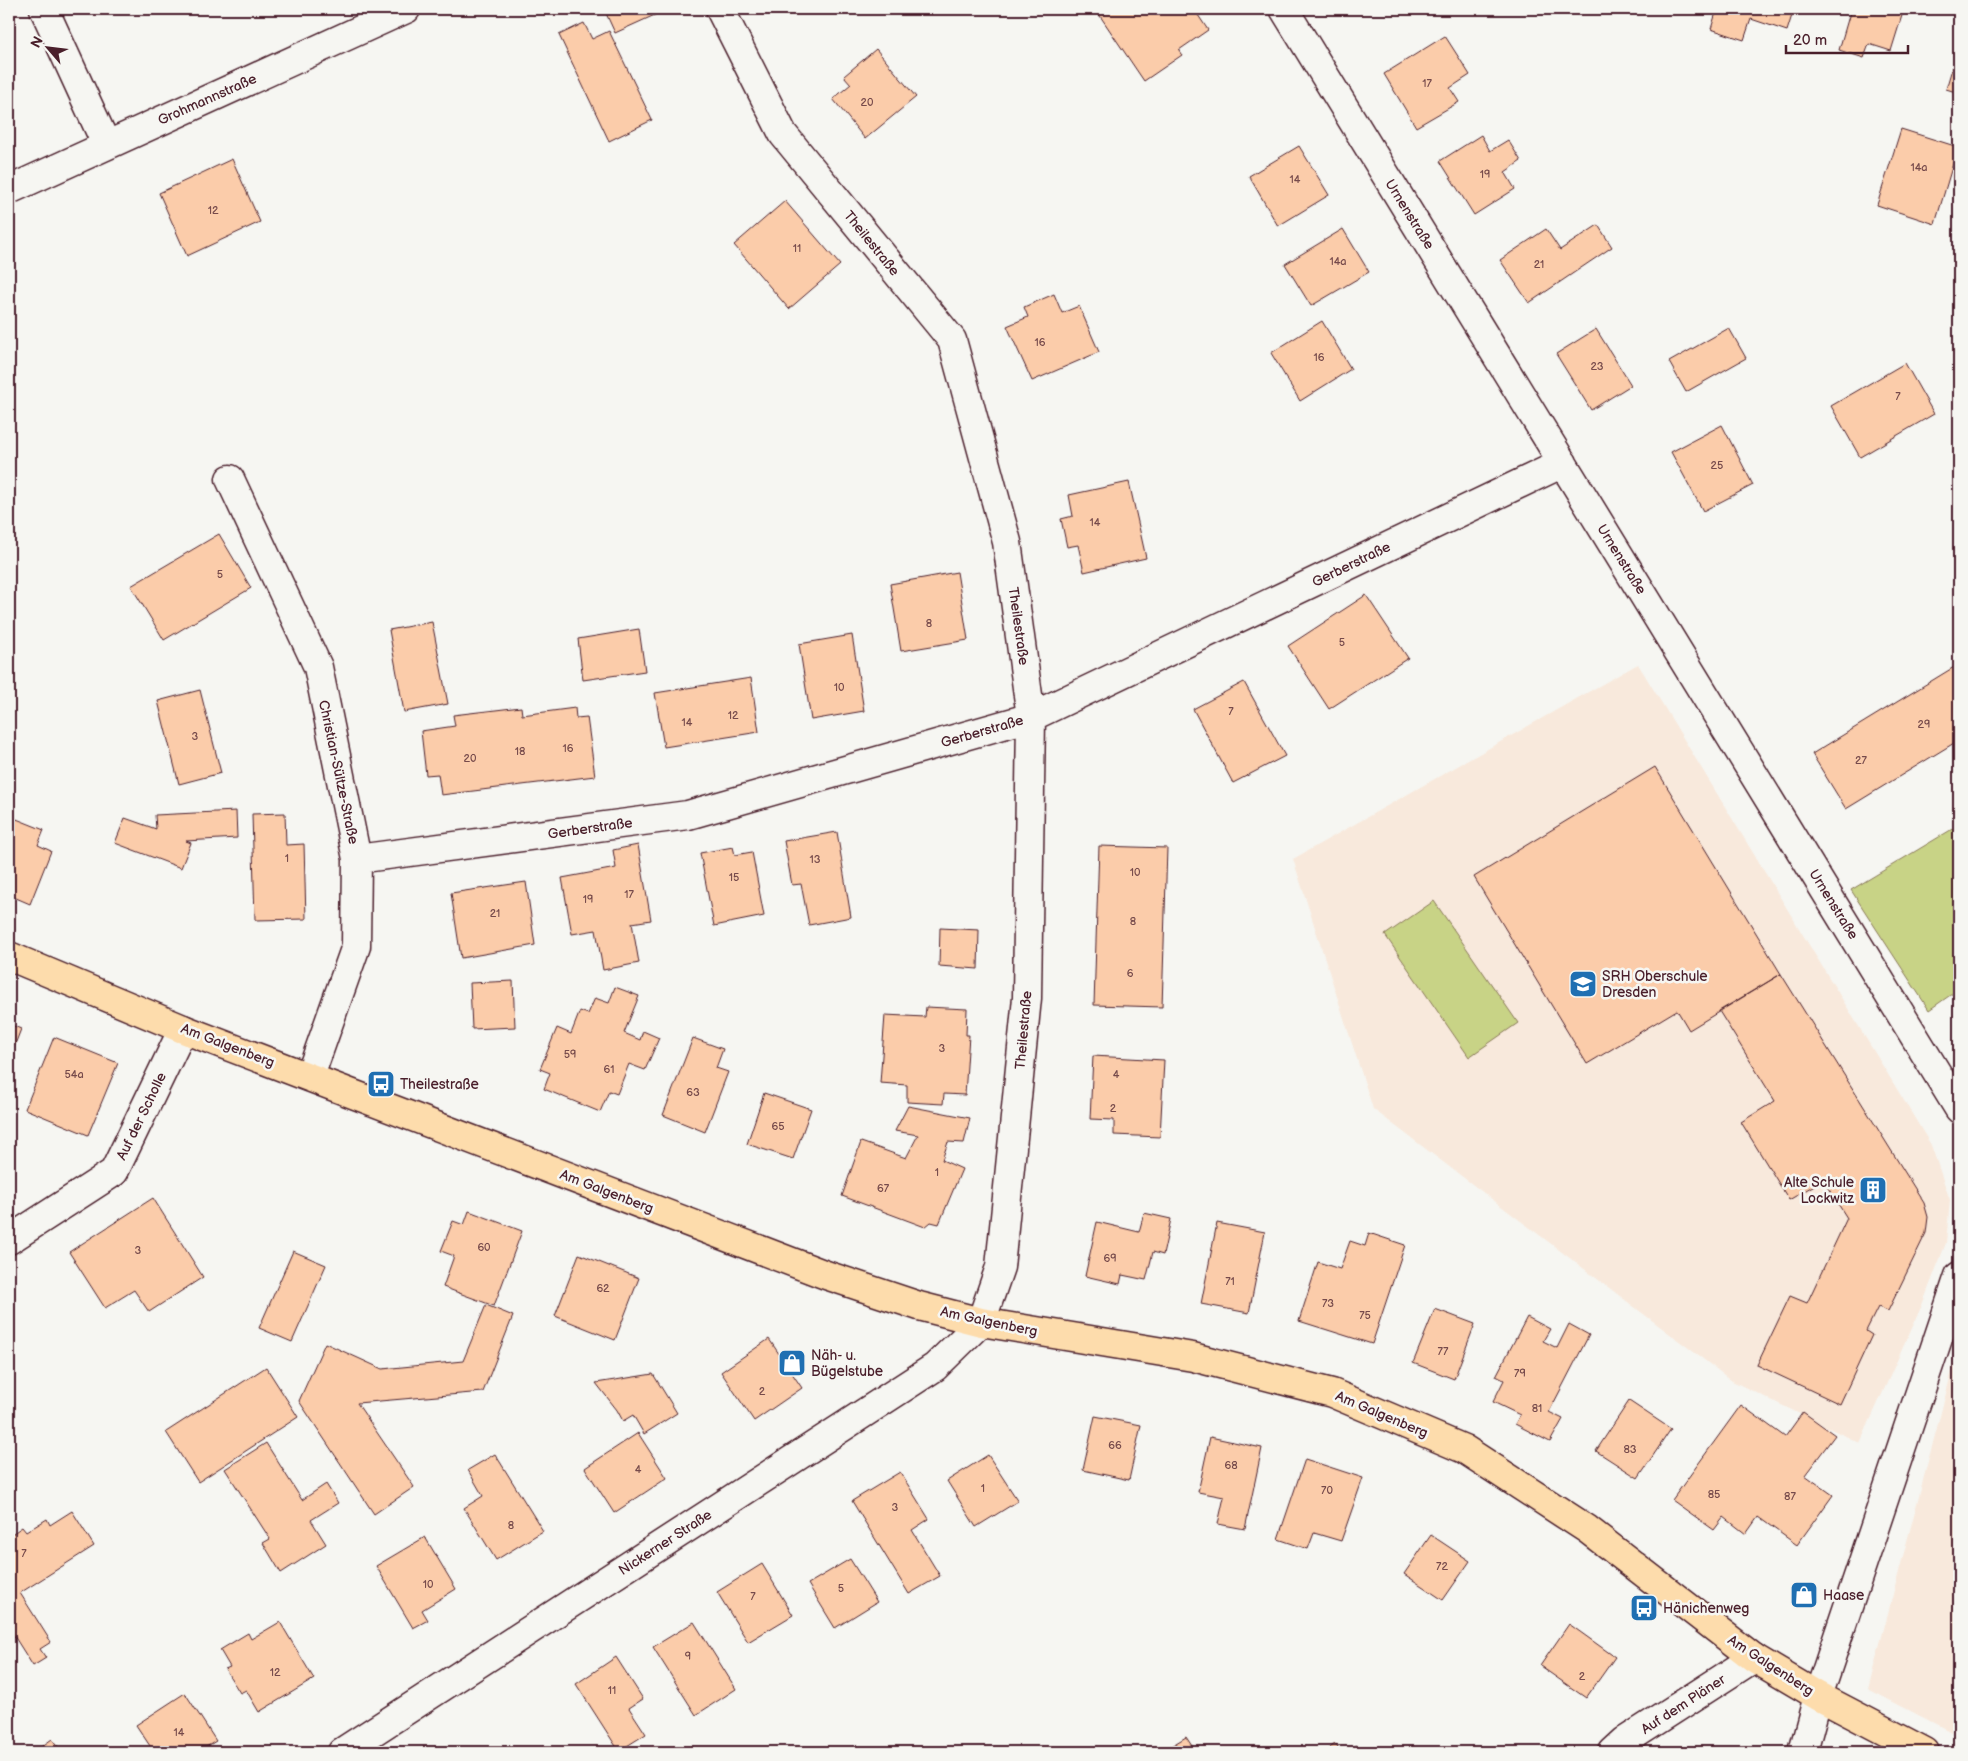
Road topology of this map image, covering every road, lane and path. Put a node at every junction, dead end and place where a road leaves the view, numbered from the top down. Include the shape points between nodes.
1 (44, 9) edge
2 (406, 9) edge
3 (720, 9) edge
4 (1284, 9) edge
5 (106, 144) junction
6 (9, 190) edge
7 (1563, 463) junction
8 (230, 479) dead end
9 (1031, 717) junction
10 (357, 859) junction
11 (9, 956) edge
12 (183, 1028) junction
13 (310, 1076) junction
14 (1959, 1109) edge
15 (9, 1240) edge
16 (1959, 1276) edge
17 (981, 1322) junction
18 (1754, 1658) junction
19 (1818, 1696) junction
20 (342, 1752) edge
21 (1613, 1752) edge
22 (1803, 1752) edge
23 (1925, 1752) edge

1 - 5 street
2 - 5 street, Grohmannstraße
3 - 9 street, Theilestraße via 783,134 952,340 1007,542
4 - 7 street, Urnenstraße
5 - 6 street, Grohmannstraße
7 - 9 street, Gerberstraße
7 - 14 street, Urnenstraße
8 - 10 street, Christian-Sültze-Straße via 318,667
9 - 10 street, Gerberstraße via 688,815
9 - 17 street, Theilestraße via 1027,998 1000,1267
10 - 13 street, Christian-Sültze-Straße via 356,946
11 - 12 main road, Am Galgenberg
12 - 13 main road, Am Galgenberg
12 - 15 street, Auf der Scholle via 114,1172
13 - 17 main road, Am Galgenberg via 826,1275 919,1306
16 - 19 street
17 - 18 main road, Am Galgenberg via 1193,1358 1332,1393 1464,1449 1587,1529
17 - 20 street, Nickerner Straße via 935,1367
18 - 19 main road, Am Galgenberg
18 - 21 street, Auf dem Pläner
19 - 22 street
19 - 23 main road, Am Galgenberg

